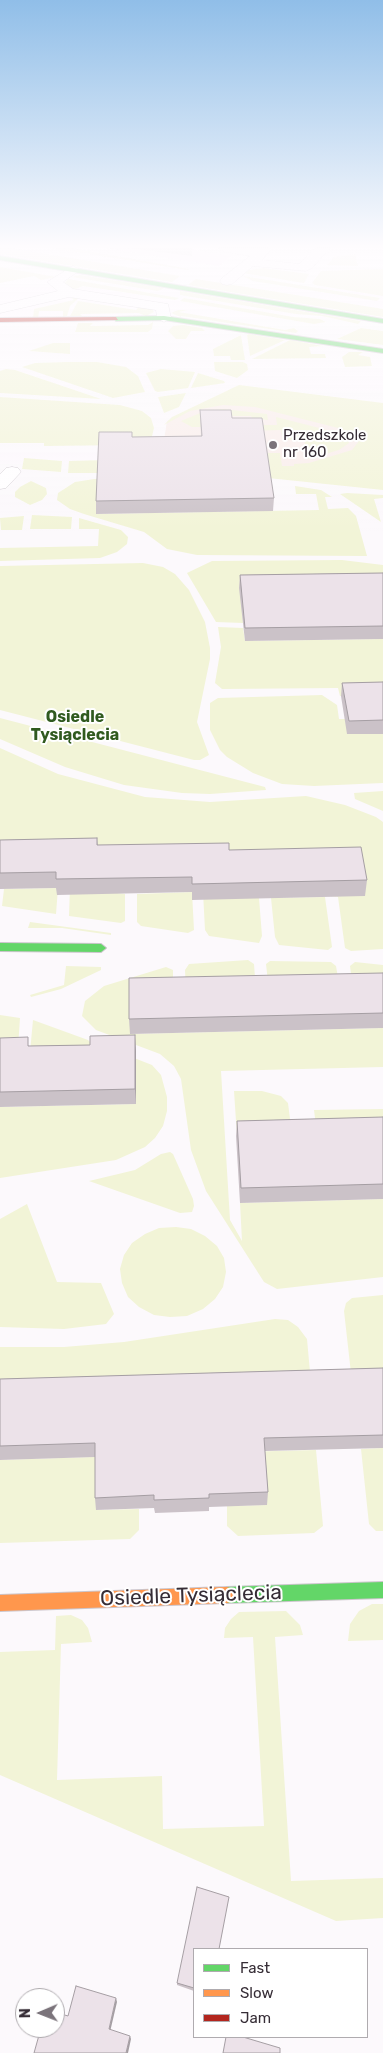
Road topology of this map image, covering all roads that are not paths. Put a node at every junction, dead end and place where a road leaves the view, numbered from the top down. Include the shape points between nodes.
1 (333, 344) edge
2 (383, 351) edge
3 (0, 947) edge
4 (101, 948) dead end
5 (383, 1590) edge
6 (0, 1603) edge

1 - 2 street
3 - 4 street
5 - 6 street, Osiedle Tysiąclecia

